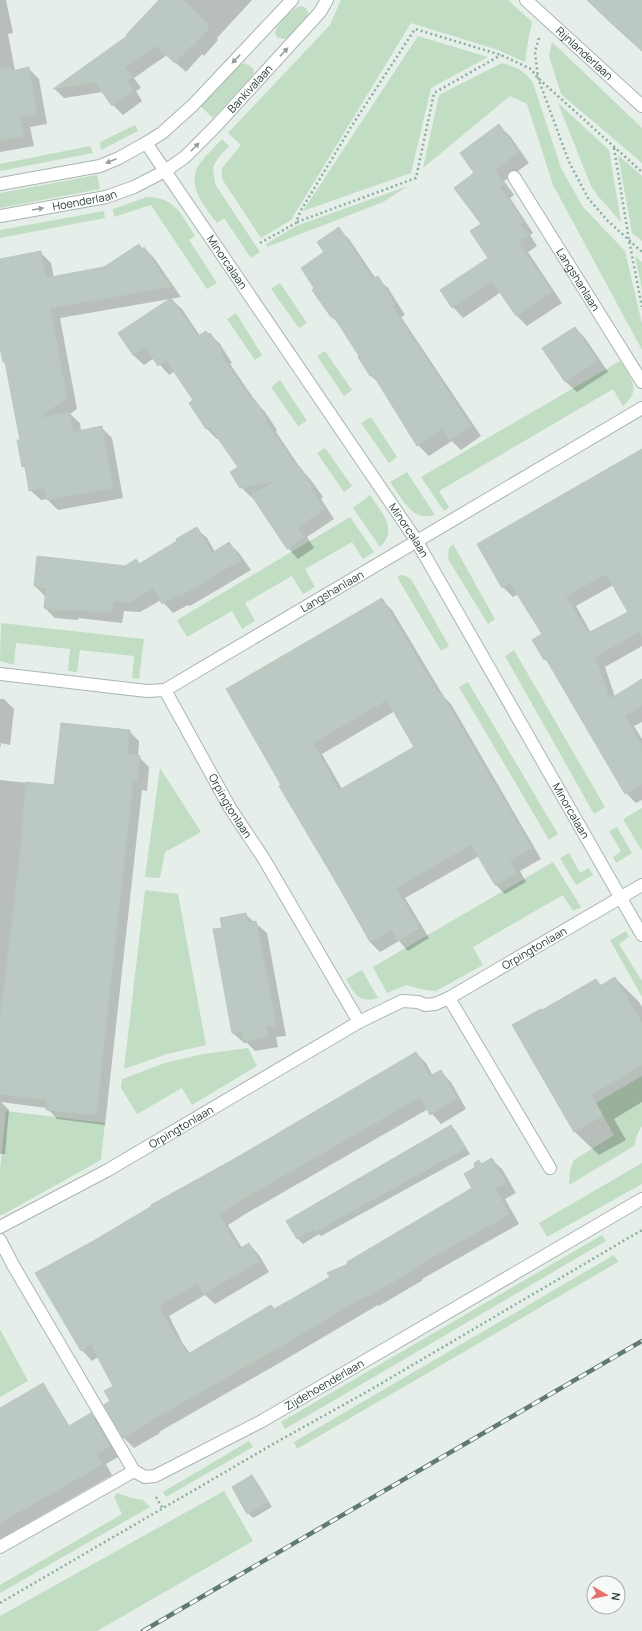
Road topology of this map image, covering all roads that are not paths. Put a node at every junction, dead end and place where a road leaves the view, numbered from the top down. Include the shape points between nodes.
1 (292, 0) edge
2 (327, 0) edge
3 (526, 0) edge
4 (642, 106) edge
5 (146, 143) junction
6 (165, 171) junction
7 (514, 177) dead end
8 (0, 184) edge
9 (0, 216) edge
10 (642, 382) edge
11 (642, 408) edge
12 (416, 540) junction
13 (0, 674) edge
14 (165, 690) junction
15 (642, 885) edge
16 (620, 897) junction
17 (642, 935) edge
18 (449, 998) junction
19 (359, 1022) junction
20 (550, 1168) dead end
21 (642, 1199) edge
22 (0, 1227) edge
23 (0, 1240) edge
24 (134, 1471) junction
25 (0, 1547) edge

1 -> 5 street via 193,105 162,133
6 -> 2 street, Bankivalaan via 185,157 215,127 320,12
3 - 4 street, Rijnlanderlaan
5 - 6 street, Minorcalaan
5 -> 8 street via 100,166
9 -> 6 street, Hoenderlaan via 106,197 134,187
6 - 12 street, Minorcalaan
7 - 10 street, Langshanlaan
11 - 12 street, Langshanlaan
12 - 14 street, Langshanlaan
12 - 16 street, Minorcalaan
13 - 14 street, Langshanlaan via 146,691
14 - 19 street, Orpingtonlaan via 230,808 264,859
15 - 16 street, Orpingtonlaan
16 - 17 street, Minorcalaan
16 - 18 street, Orpingtonlaan
18 - 19 street, Orpingtonlaan via 425,1005 402,1000
18 - 20 street
19 - 22 street, Orpingtonlaan via 108,1170
21 - 24 street, Zijdehoenderlaan via 262,1421 155,1476 145,1477
23 - 24 street
24 - 25 street

